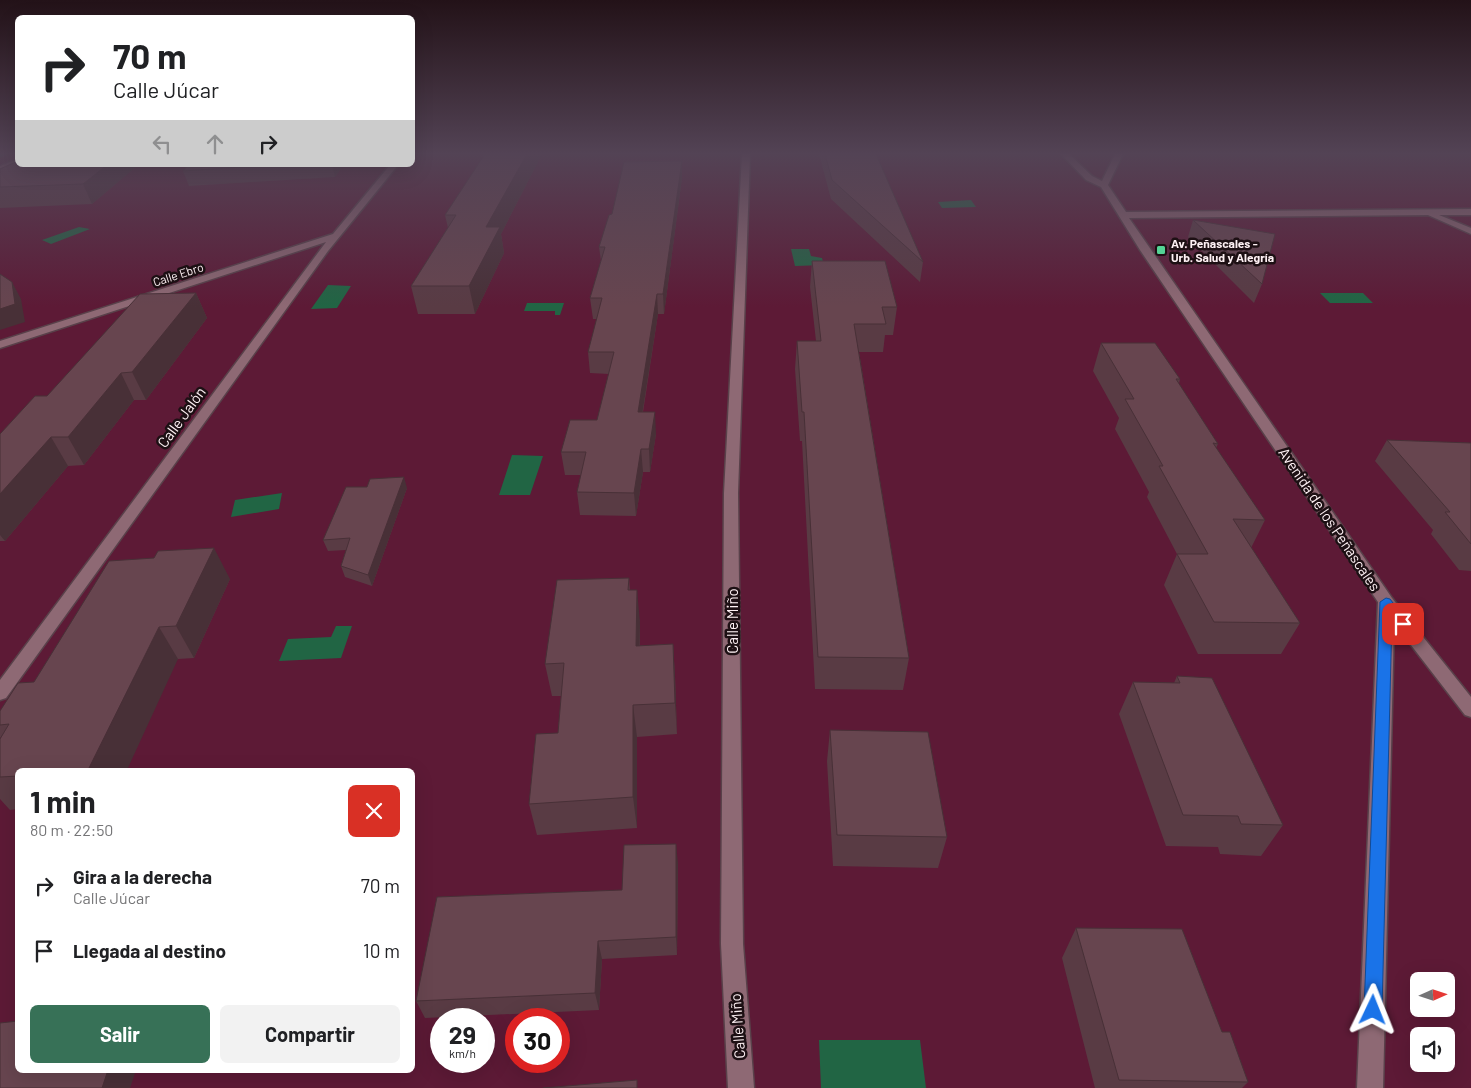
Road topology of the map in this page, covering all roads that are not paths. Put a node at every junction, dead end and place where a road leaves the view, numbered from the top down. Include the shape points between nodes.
1 (361, 205) edge
2 (744, 205) edge
3 (1116, 205) edge
4 (1424, 212) junction
5 (1471, 212) edge
6 (1122, 215) junction
7 (1471, 231) edge
8 (335, 236) junction
9 (0, 345) edge
10 (1386, 602) junction
11 (0, 692) edge
12 (1471, 710) edge
13 (741, 1088) edge
14 (1370, 1088) edge

1 - 8 street, Calle Jalón
2 - 13 street, Calle Miño via 731,493 732,944
3 - 6 street, Avenida de los Peñascales
4 - 5 street
4 - 6 street
4 - 7 street
6 - 10 street, Avenida de los Peñascales
8 - 9 street, Calle Ebro
8 - 11 street, Calle Jalón
10 - 12 street
10 - 14 street, Avenida de los Peñascales

